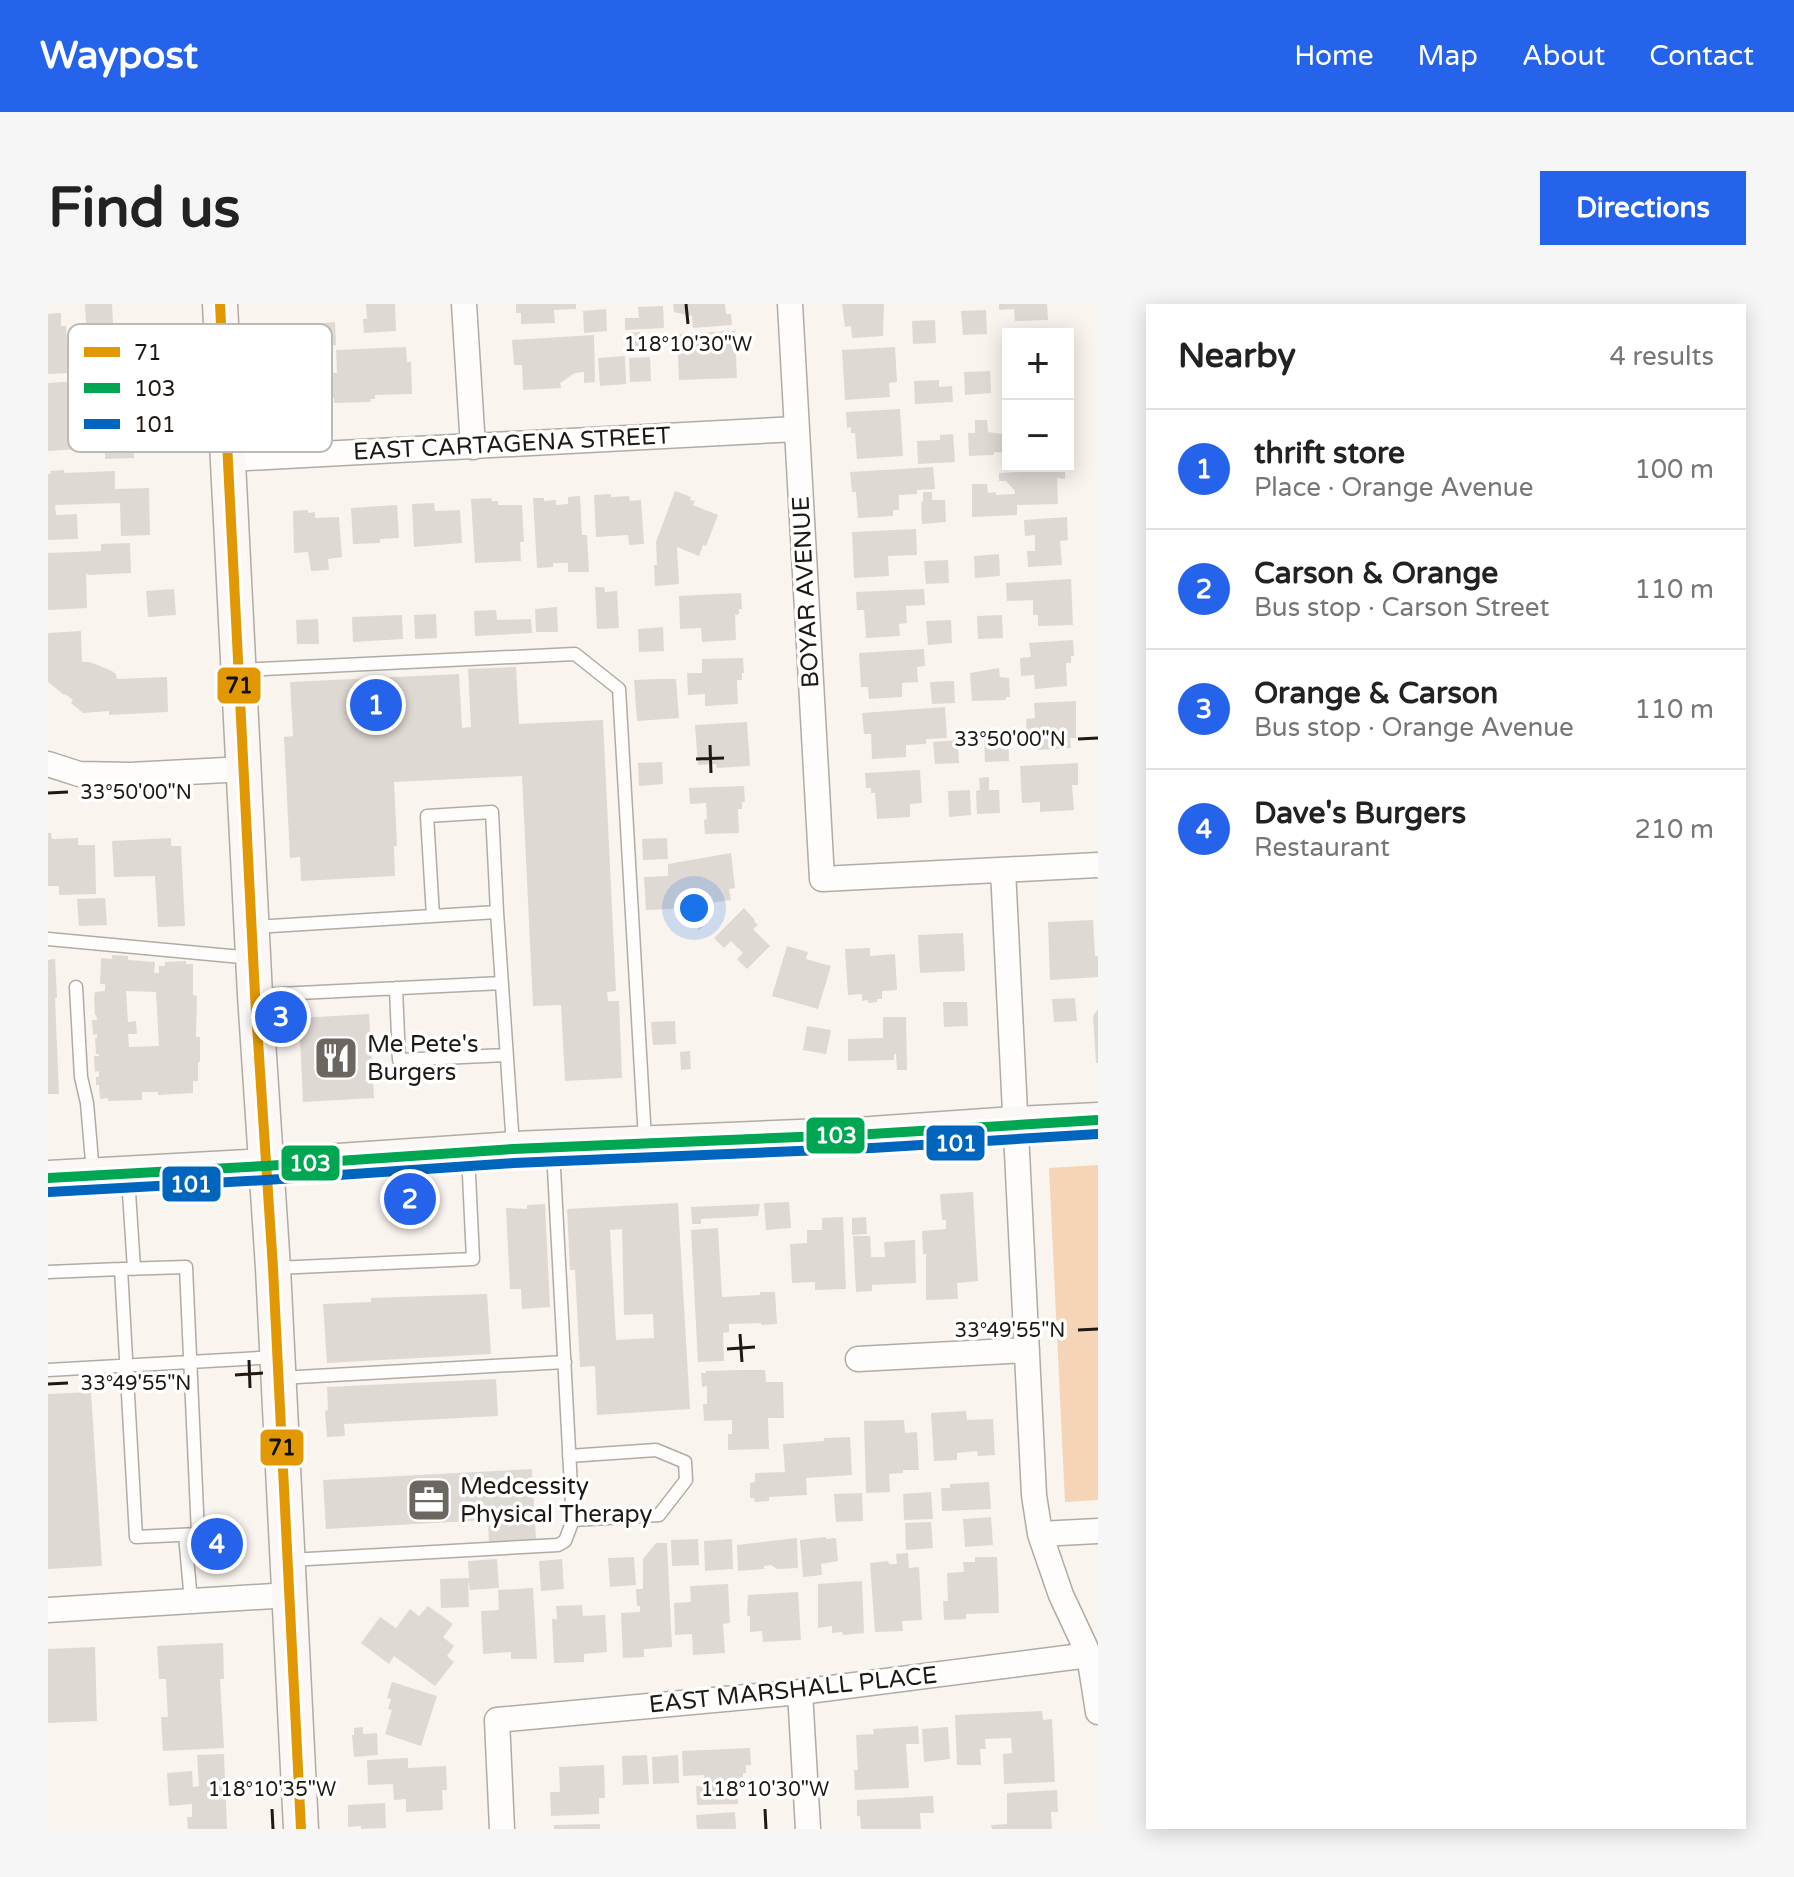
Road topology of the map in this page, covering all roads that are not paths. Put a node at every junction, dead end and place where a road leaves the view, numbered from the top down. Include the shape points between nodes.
1 (220, 304) edge
2 (464, 304) edge
3 (790, 304) edge
4 (221, 324) edge
5 (796, 429) junction
6 (473, 447) junction
7 (228, 452) edge
8 (228, 459) junction
9 (240, 670) junction
10 (48, 764) edge
11 (245, 769) junction
12 (1098, 865) edge
13 (1003, 870) junction
14 (497, 912) junction
15 (433, 916) junction
16 (48, 939) edge
17 (253, 942) junction
18 (502, 983) junction
19 (76, 987) dead end
20 (396, 988) junction
21 (255, 995) junction
22 (506, 1055) junction
23 (1098, 1120) edge
24 (1014, 1124) junction
25 (645, 1143) junction
26 (553, 1147) junction
27 (513, 1149) junction
28 (468, 1153) junction
29 (265, 1166) junction
30 (128, 1174) junction
31 (93, 1176) junction
32 (48, 1178) edge
33 (273, 1268) junction
34 (128, 1269) junction
35 (48, 1272) edge
36 (1027, 1350) junction
37 (858, 1359) dead end
38 (191, 1361) junction
39 (565, 1362) junction
40 (126, 1365) junction
41 (277, 1368) junction
42 (48, 1370) edge
43 (569, 1456) junction
44 (573, 1520) junction
45 (1098, 1531) edge
46 (1040, 1534) junction
47 (185, 1535) junction
48 (287, 1561) junction
49 (289, 1595) junction
50 (191, 1601) junction
51 (48, 1610) edge
52 (1089, 1655) junction
53 (800, 1692) junction
54 (1098, 1712) edge
55 (301, 1829) edge
56 (502, 1829) edge
57 (808, 1829) edge

1 - 4 street
2 - 6 street
3 - 5 street, BOYAR AVENUE
5 - 6 street, EAST CARTAGENA STREET
5 - 13 street, BOYAR AVENUE via 822,879
6 - 8 street, EAST CARTAGENA STREET
7 - 8 street
8 - 9 street
9 - 11 street
9 - 25 lane via 575,654 619,689
10 - 11 street via 79,774
11 - 17 street
12 - 13 street
13 - 24 street
14 - 15 lane
14 - 15 lane via 492,812 427,816
14 - 18 lane
15 - 17 lane
16 - 17 lane
17 - 21 street
18 - 20 lane
18 - 22 lane
19 - 31 lane
20 - 21 lane
20 - 22 lane via 399,1060
21 - 29 street
22 - 27 lane
23 - 24 street
24 - 25 street
24 - 36 street
25 - 26 street
26 - 27 street
26 - 39 lane
27 - 28 street
28 - 29 street
28 - 33 lane via 473,1259
29 - 30 street
29 - 33 street
30 - 31 street
30 - 34 lane
31 - 32 street
33 - 41 street
34 - 35 lane
34 - 38 lane via 186,1267
34 - 40 lane
36 - 37 street
36 - 46 street
38 - 40 lane
38 - 41 lane
38 - 47 lane via 198,1534
39 - 41 lane
39 - 43 lane
40 - 42 lane
40 - 47 lane via 136,1537
41 - 48 street
43 - 44 lane
43 - 44 lane via 656,1450 685,1462 686,1480 659,1515
44 - 48 lane via 558,1545
45 - 46 street
46 - 52 street
47 - 50 lane
48 - 49 street
49 - 50 street
49 - 55 street
50 - 51 street
52 - 53 street, EAST MARSHALL PLACE
52 - 54 street
53 - 56 street, EAST MARSHALL PLACE via 497,1720
53 - 57 street

